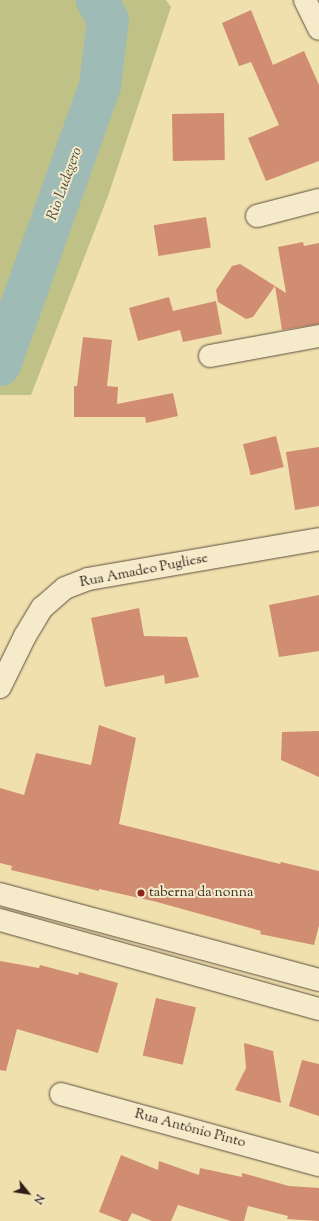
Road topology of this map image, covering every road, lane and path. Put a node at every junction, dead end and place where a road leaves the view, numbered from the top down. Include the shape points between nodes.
1 (306, 0) edge
2 (319, 30) edge
3 (319, 200) edge
4 (257, 216) dead end
5 (319, 336) edge
6 (210, 356) dead end
7 (319, 539) edge
8 (0, 687) edge
9 (0, 894) edge
10 (0, 920) edge
11 (319, 980) edge
12 (319, 1009) edge
13 (61, 1094) dead end
14 (319, 1164) edge

1 - 2 street
3 - 4 street
5 - 6 street
7 - 8 street, Rua Amadeo Pugliese via 88,579 65,588 42,608
9 - 11 street
10 - 12 street
13 - 14 street, Rua Antônio Pinto

